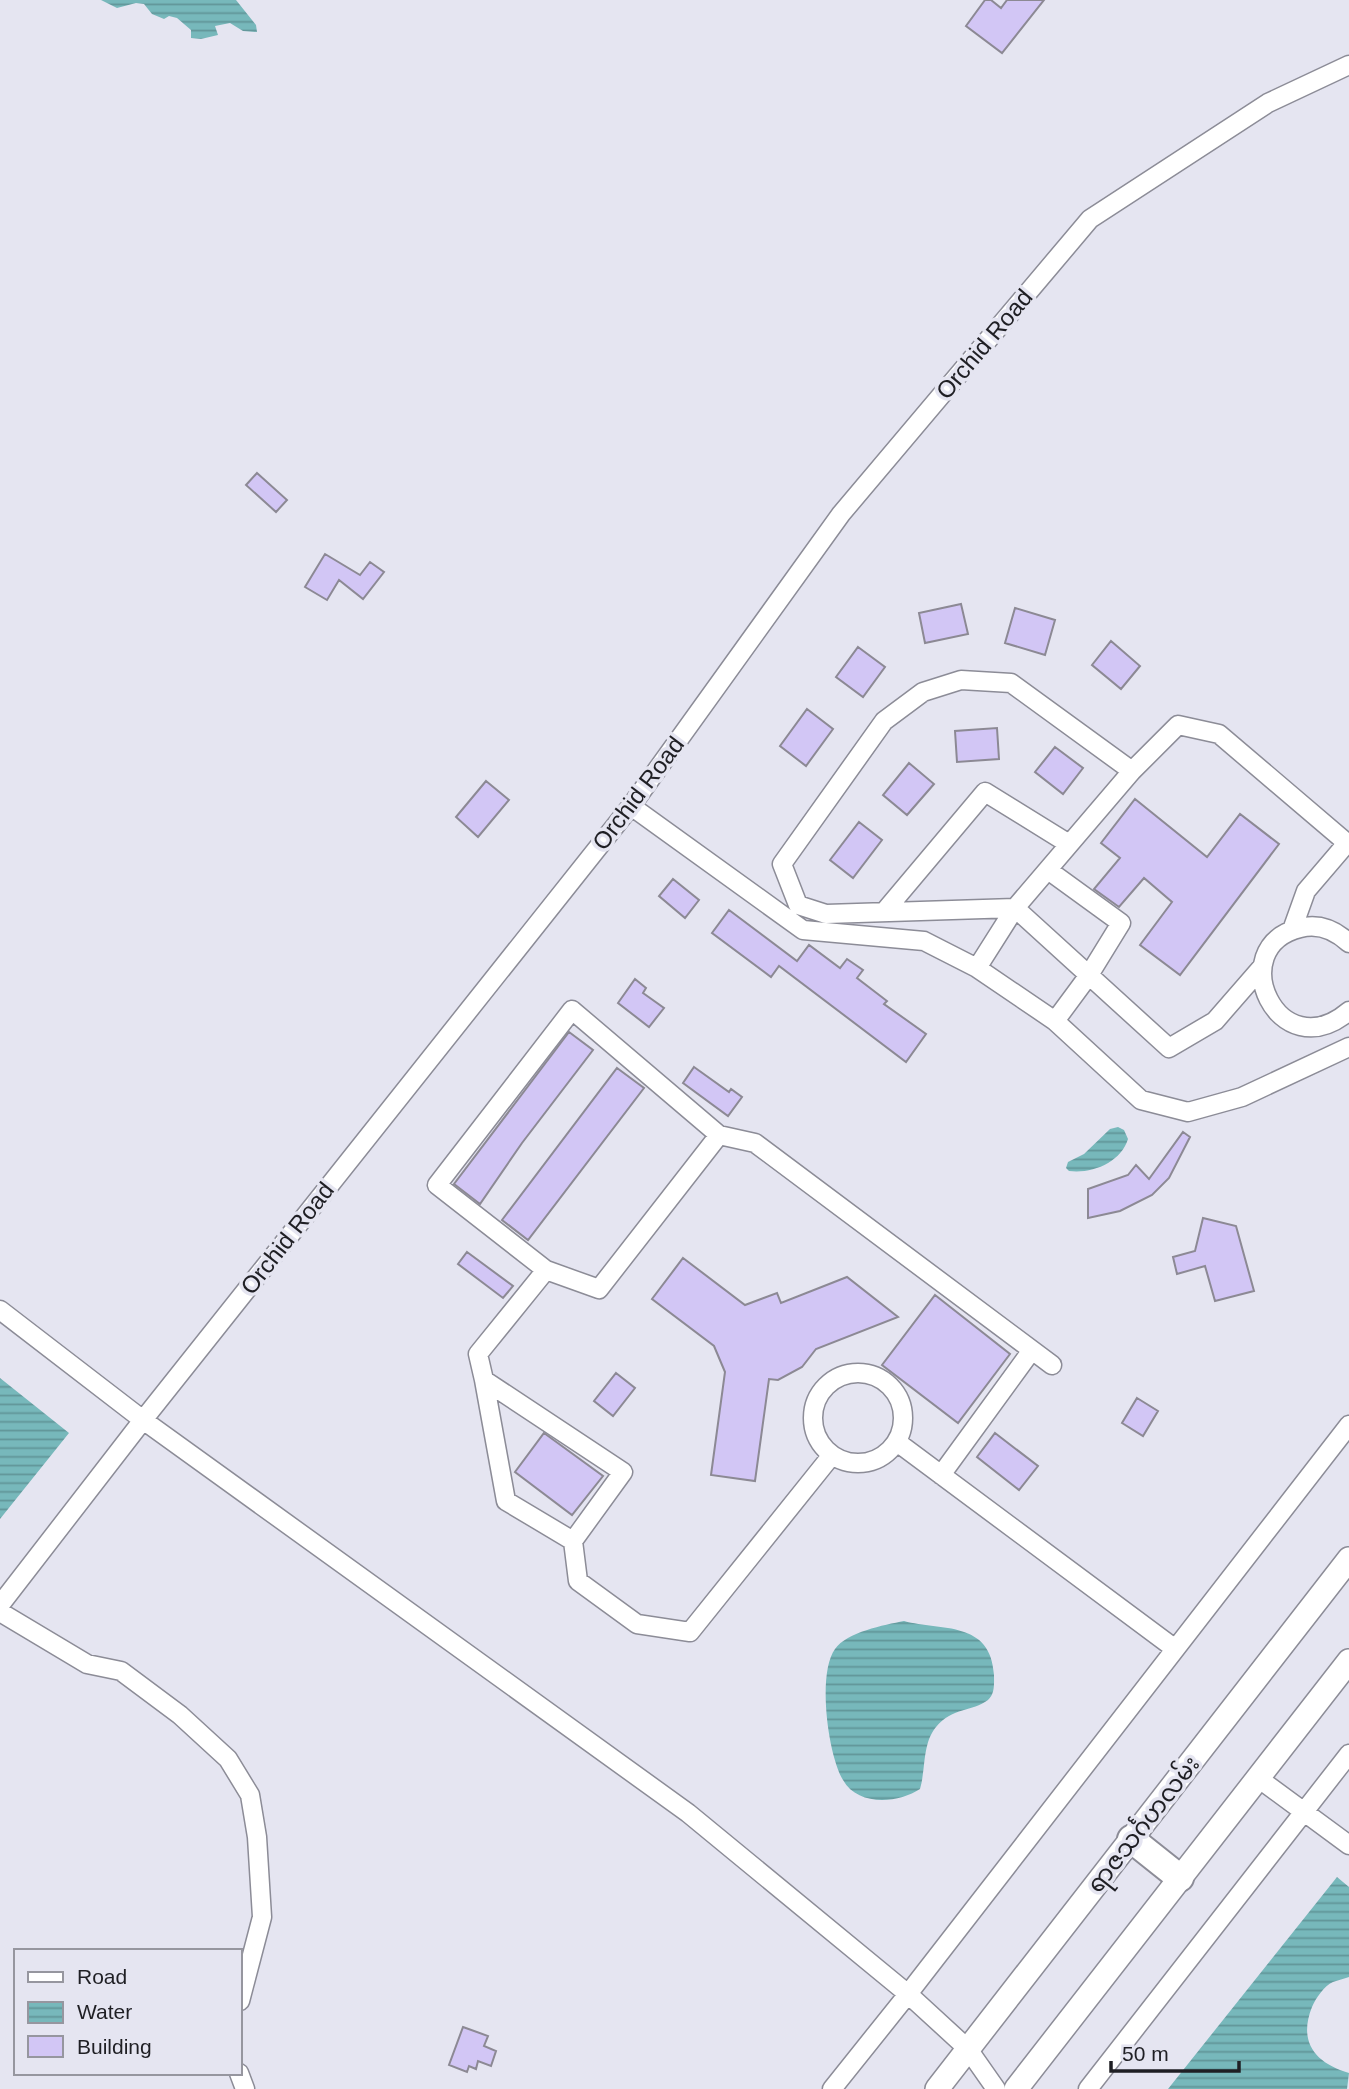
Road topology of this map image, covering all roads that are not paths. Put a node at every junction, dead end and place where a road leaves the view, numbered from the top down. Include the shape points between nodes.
1 (1349, 65) edge
2 (1132, 771) junction
3 (631, 806) junction
4 (1069, 844) junction
5 (1048, 870) junction
6 (1015, 908) junction
7 (884, 912) junction
8 (1292, 930) junction
9 (1349, 943) edge
10 (1262, 967) junction
11 (977, 968) junction
12 (1088, 975) junction
13 (1349, 1011) edge
14 (1055, 1021) junction
15 (1349, 1047) edge
16 (719, 1135) junction
17 (546, 1270) junction
18 (0, 1310) edge
19 (1031, 1350) junction
20 (1052, 1365) dead end
21 (484, 1380) junction
22 (143, 1420) junction
23 (1349, 1425) edge
24 (897, 1442) junction
25 (832, 1455) junction
26 (941, 1475) junction
27 (573, 1541) junction
28 (1349, 1559) edge
29 (0, 1605) edge
30 (0, 1612) edge
31 (1174, 1648) junction
32 (1349, 1661) edge
33 (1349, 1754) edge
34 (1258, 1778) junction
35 (1305, 1811) junction
36 (1131, 1839) junction
37 (1349, 1845) edge
38 (1180, 1878) junction
39 (242, 1993) edge
40 (908, 1994) junction
41 (968, 2049) junction
42 (832, 2089) edge
43 (937, 2089) edge
44 (996, 2089) edge
45 (1016, 2089) edge
46 (1088, 2089) edge

1 - 3 street, Orchid Road via 1268,103 1090,219 841,514
2 - 4 street
2 - 7 street via 1011,683 961,680 923,692 884,721 782,864 797,905 826,914
2 - 8 street via 1178,725 1219,734 1348,843 1306,891
3 - 11 street via 803,930 924,942
3 - 22 street, Orchid Road
4 - 5 street
4 - 7 street via 985,792
5 - 6 street
5 - 12 street via 1121,922
6 - 7 street
6 - 11 street
6 - 12 street
8 - 9 street via 1325,928
8 - 10 street via 1273,945
10 - 12 street via 1215,1021 1169,1048
10 - 13 street via 1267,1000 1291,1023 1323,1026
11 - 14 street
12 - 14 street
14 - 15 street via 1141,1100 1188,1112 1242,1097
16 - 17 street via 598,1289
16 - 17 street via 572,1010 437,1185
16 - 19 street via 755,1143
17 - 21 street via 478,1354
18 - 22 street
19 - 20 street
19 - 26 street
21 - 27 street via 506,1501
21 - 27 street via 623,1472
22 - 29 street, Orchid Road
22 - 40 street via 688,1813
23 - 31 street
24 - 25 street via 874,1461 860,1464
24 - 25 street via 903,1413 891,1387 879,1378 849,1374 824,1389 813,1416 815,1431
24 - 26 street
25 - 27 street via 690,1632 637,1624 578,1581
26 - 31 street
28 - 36 main road, ရာဇသင်္ဂဟလမ်း
30 - 39 street via 87,1664 121,1671 228,1759 250,1795 262,1917
31 - 40 street
32 - 34 main road
33 - 35 street
34 - 35 street
34 - 38 main road
35 - 37 street
35 - 46 street
36 - 38 highway
36 - 41 main road, ရာဇသင်္ဂဟလမ်း
38 - 45 main road
40 - 41 street
40 - 42 street
41 - 43 main road, ရာဇသင်္ဂဟလမ်း
41 - 44 street

